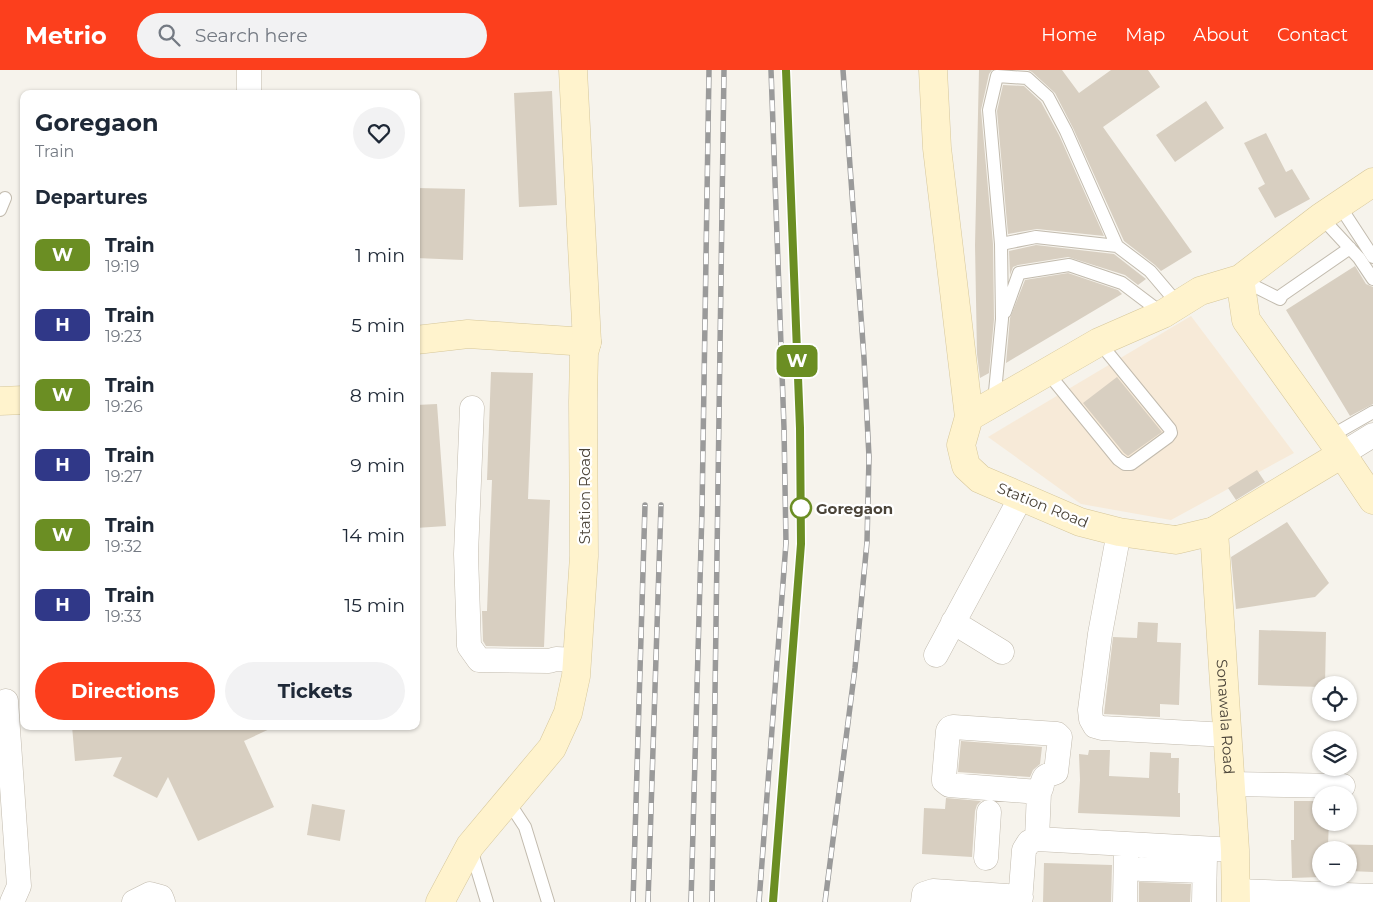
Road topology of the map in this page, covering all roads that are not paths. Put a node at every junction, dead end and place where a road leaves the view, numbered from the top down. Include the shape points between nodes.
1 (249, 70) edge
2 (573, 70) edge
3 (933, 70) edge
4 (249, 90) edge
5 (1373, 182) edge
6 (5, 198) dead end
7 (0, 210) edge
8 (1330, 211) junction
9 (1001, 244) junction
10 (1117, 246) junction
11 (1350, 248) junction
12 (1373, 257) edge
13 (1373, 278) edge
14 (1240, 279) junction
15 (1181, 303) junction
16 (1002, 318) junction
17 (1246, 320) junction
18 (420, 340) edge
19 (586, 342) junction
20 (1099, 342) junction
21 (1047, 372) junction
22 (20, 400) edge
23 (0, 401) edge
24 (994, 402) junction
25 (472, 408) dead end
26 (1373, 412) edge
27 (969, 417) junction
28 (1373, 435) edge
29 (1337, 445) junction
30 (1021, 497) junction
31 (1373, 500) edge
32 (1214, 531) junction
33 (1118, 532) junction
34 (954, 622) junction
35 (1002, 652) dead end
36 (936, 655) dead end
37 (578, 660) junction
38 (10, 698) edge
39 (1228, 735) junction
40 (1230, 784) junction
41 (1344, 786) dead end
42 (1039, 792) junction
43 (508, 802) junction
44 (989, 812) dead end
45 (1031, 845) junction
46 (1134, 845) junction
47 (470, 846) junction
48 (1235, 850) junction
49 (1205, 860) junction
50 (1141, 869) junction
51 (1373, 896) edge
52 (1236, 897) edge
53 (991, 899) edge
54 (1021, 900) edge
55 (12, 902) edge
56 (134, 902) edge
57 (164, 902) edge
58 (440, 902) edge
59 (486, 902) edge
60 (548, 902) edge
61 (923, 902) edge
62 (1126, 902) edge
63 (1140, 902) edge
64 (1204, 902) edge

1 - 4 street
2 - 19 street, Station Road
3 - 27 street via 937,148
5 - 8 street
6 - 7 lane
8 - 11 lane
8 - 12 lane
8 - 14 street
9 - 10 lane via 1036,236
9 - 10 lane via 989,110 997,76 1028,78 1048,97
9 - 16 lane
10 - 15 lane via 1150,271
11 - 13 lane
11 - 14 lane via 1280,299
14 - 15 street
14 - 17 street
15 - 16 lane via 1069,265 1019,273
15 - 17 street
15 - 20 street
16 - 24 lane
17 - 29 street
18 - 19 street via 468,334
19 - 37 street, Station Road via 584,556
20 - 21 street
20 - 21 lane via 1170,429 1168,438 1131,464 1118,460
21 - 24 street
22 - 23 street
24 - 27 street
25 - 37 street via 466,554 469,646 479,660
26 - 29 lane
27 - 30 street, Station Road via 961,444 966,466 980,479
28 - 29 street
29 - 31 street
29 - 32 street, Station Road
30 - 33 street, Station Road via 1080,522
30 - 34 street
32 - 33 street, Station Road via 1176,540
32 - 39 street, Sonawala Road
33 - 39 street via 1100,634 1091,719 1095,726 1102,728
34 - 35 street
34 - 36 street
37 - 43 street, Station Road via 568,713 552,748
38 - 55 street via 19,886
39 - 40 street, Sonawala Road
40 - 41 street
40 - 48 street, Sonawala Road
42 - 42 street via 949,785 944,781 948,729 1057,734 1060,738 1056,772 1046,776
42 - 45 street
43 - 47 street, Station Road
43 - 60 lane via 525,827
44 - 45 street via 987,852
45 - 46 street
45 - 54 street
46 - 49 street
46 - 50 street
46 - 62 street
47 - 58 street
47 - 59 lane
48 - 49 street
48 - 52 street, Sonawala Road
49 - 50 street
49 - 64 street
50 - 63 street
51 - 52 street
53 - 54 street
53 - 61 street via 928,891
56 - 57 street via 150,894 161,896

